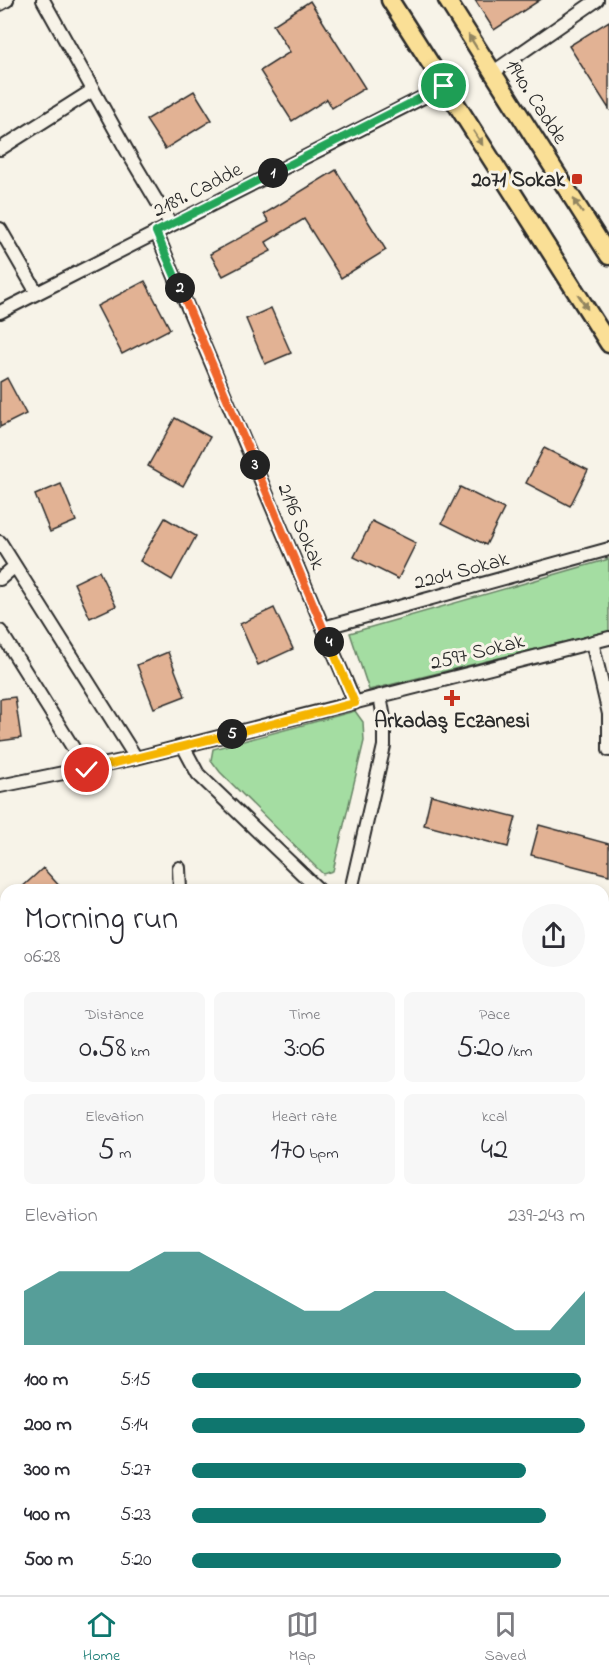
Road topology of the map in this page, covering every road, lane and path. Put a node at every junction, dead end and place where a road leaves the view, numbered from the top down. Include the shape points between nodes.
1 (7, 0) edge
2 (43, 0) edge
3 (390, 0) edge
4 (447, 0) edge
5 (597, 0) edge
6 (0, 4) edge
7 (492, 73) junction
8 (444, 86) junction
9 (93, 90) junction
10 (0, 149) edge
11 (171, 225) junction
12 (0, 229) edge
13 (156, 232) junction
14 (609, 256) edge
15 (37, 293) junction
16 (0, 312) edge
17 (609, 344) edge
18 (0, 542) edge
19 (609, 549) edge
20 (15, 566) junction
21 (0, 579) edge
22 (323, 628) junction
23 (0, 631) edge
24 (609, 638) edge
25 (592, 642) junction
26 (381, 696) junction
27 (355, 703) junction
28 (608, 708) edge
29 (183, 746) junction
30 (609, 750) edge
31 (136, 758) junction
32 (87, 770) junction
33 (2, 788) edge
34 (179, 868) dead end
35 (180, 884) edge
36 (313, 884) edge
37 (352, 884) edge

1 - 6 street
2 - 9 street
3 - 8 main road
7 -> 4 main road, 1940. Cadde
5 - 7 street
14 -> 7 main road, 1940. Cadde
8 - 11 street, 2189. Cadde
8 -> 17 main road
9 - 10 street
9 - 11 street
11 - 13 street, 2189. Cadde
12 - 15 street
13 - 15 street, 2189. Cadde
13 - 22 street, 2196 Sokak
15 - 16 street, 2189. Cadde
18 - 20 street
19 - 22 street, 2204 Sokak
20 - 21 street
20 - 31 street
22 - 27 street, 2196 Sokak
23 - 32 street
24 - 25 street, 2597 Sokak
25 - 26 street, 2597 Sokak
25 - 28 street
26 - 27 street, 2597 Sokak
26 - 37 street via 384,746
27 - 29 street, 2597 Sokak
28 - 30 street
29 - 31 street, 2597 Sokak
29 - 36 street via 198,774
31 - 32 street, 2597 Sokak
32 - 33 street, 2597 Sokak
34 - 35 street

